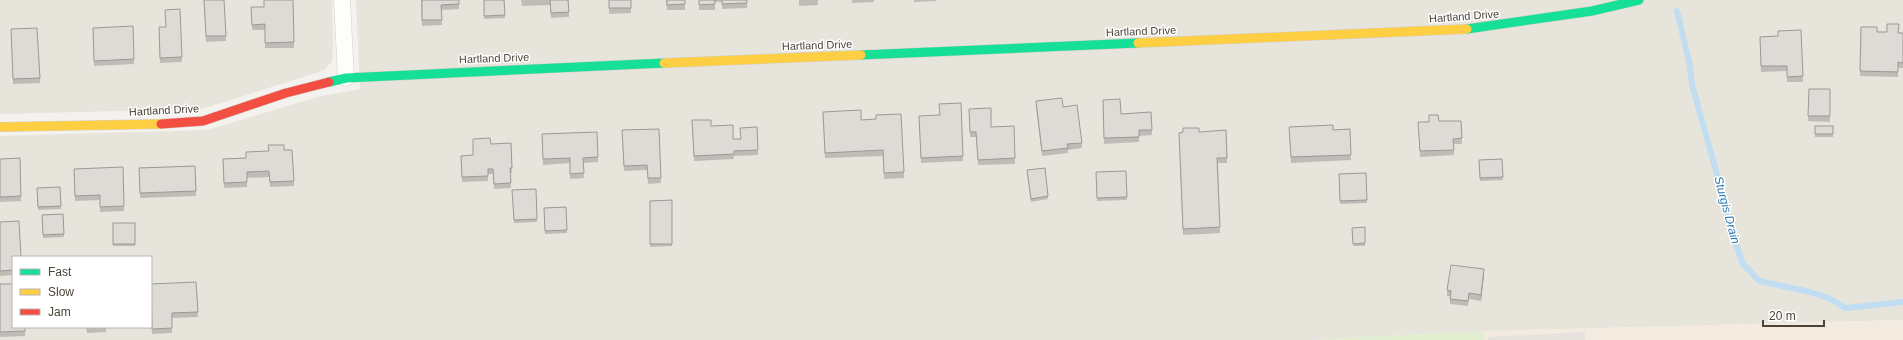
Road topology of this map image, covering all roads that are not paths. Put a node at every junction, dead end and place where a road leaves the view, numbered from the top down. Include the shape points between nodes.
1 (342, 0) edge
2 (1639, 0) edge
3 (346, 78) junction
4 (0, 127) edge

1 - 3 street
2 - 3 street, Hartland Drive via 1569,15 1476,29
3 - 4 street, Hartland Drive via 286,93 203,120 170,124

